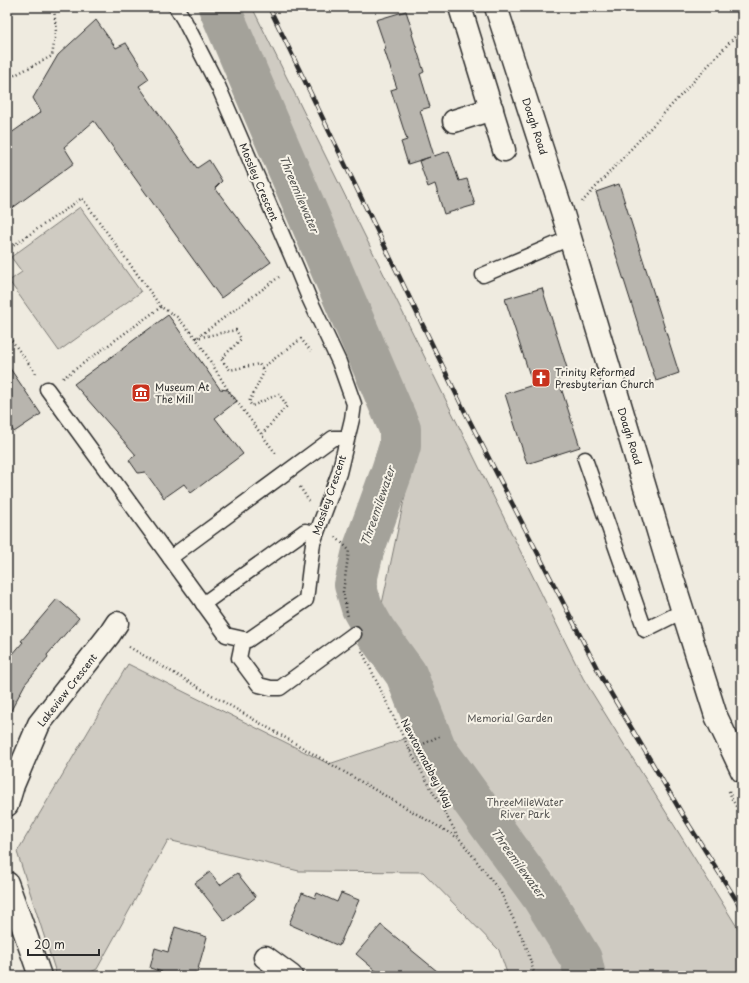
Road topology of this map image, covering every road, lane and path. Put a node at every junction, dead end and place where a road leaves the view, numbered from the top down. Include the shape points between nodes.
1 (54, 7) edge
2 (176, 7) edge
3 (460, 7) edge
4 (496, 7) edge
5 (742, 29) edge
6 (7, 79) edge
7 (492, 109) junction
8 (454, 121) dead end
9 (504, 150) dead end
10 (562, 211) junction
11 (570, 238) junction
12 (7, 250) edge
13 (284, 273) dead end
14 (483, 275) dead end
15 (161, 307) junction
16 (7, 334) edge
17 (196, 338) junction
18 (330, 344) junction
19 (262, 368) junction
20 (47, 389) junction
21 (347, 438) junction
22 (585, 459) dead end
23 (316, 533) junction
24 (345, 546) dead end
25 (170, 558) junction
26 (203, 604) junction
27 (683, 611) junction
28 (113, 629) joint
29 (354, 634) junction
30 (243, 639) junction
31 (441, 735) dead end
32 (411, 750) junction
33 (742, 771) edge
34 (7, 804) edge
35 (459, 838) junction
36 (7, 883) edge
37 (265, 957) dead end
38 (288, 975) edge
39 (40, 976) edge
40 (535, 976) edge

1 - 6 path via 56,32 52,56
2 - 18 lane, Mossley Crescent via 219,88
3 - 7 main road
4 - 10 main road, Doagh Road
5 - 10 path via 584,202
7 - 8 main road
7 - 9 main road
10 - 11 main road, Doagh Road
11 - 14 lane
11 - 27 main road, Doagh Road
12 - 15 path via 82,198
13 - 17 path
15 - 17 path via 177,317
15 - 20 path
16 - 20 path
17 - 19 path via 236,330 241,339 221,358 230,370 259,364
17 - 19 path via 228,390 262,434 287,406 279,394 252,406 249,402 264,372
18 - 19 path via 316,357 301,339
18 - 21 lane, Mossley Crescent via 354,404
20 - 25 lane
21 - 23 lane, Mossley Crescent via 339,473
21 - 25 lane via 333,438
22 - 27 lane via 645,630
23 - 26 lane via 305,531
23 - 30 lane, Mossley Crescent via 306,600 248,640
24 - 29 path, Newtownabbey Way via 349,550 343,592 349,624
25 - 26 lane
26 - 30 lane via 226,635
27 - 33 main road, Doagh Road via 716,716
28 - 34 main road, Lakeview Crescent via 39,724
28 - 35 path
29 - 30 lane via 280,688 259,685 239,658
29 - 32 path, Newtownabbey Way
31 - 32 path
32 - 35 path, Newtownabbey Way
35 - 40 path, Newtownabbey Way via 501,893 526,946
36 - 39 main road
37 - 38 main road

